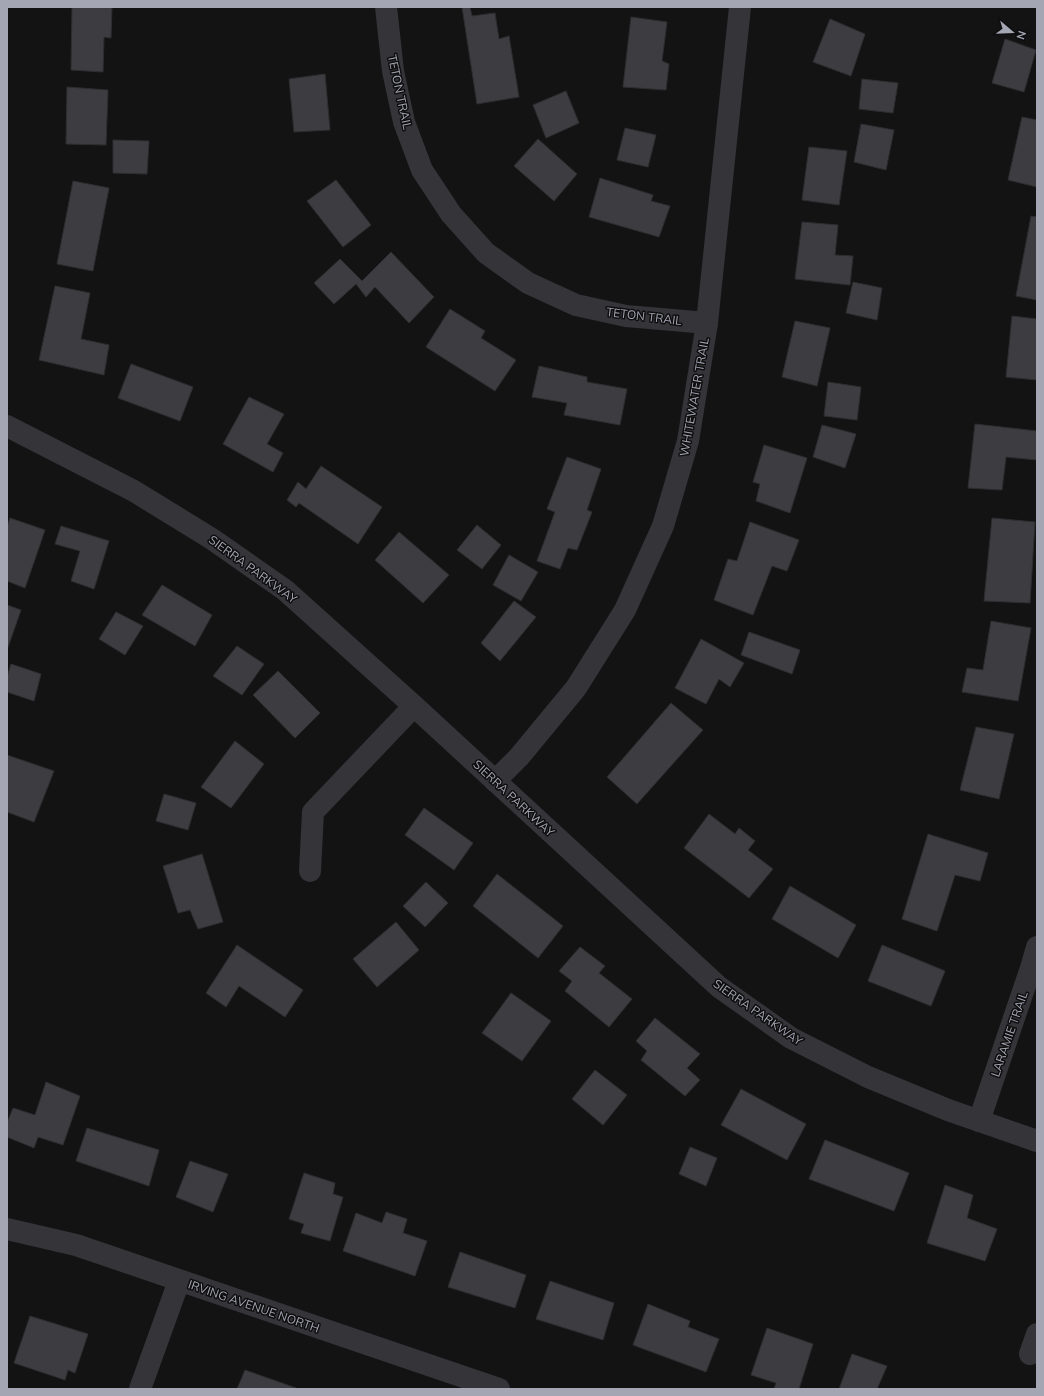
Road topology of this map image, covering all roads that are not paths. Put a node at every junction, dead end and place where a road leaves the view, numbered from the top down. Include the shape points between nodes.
1 (386, 7) edge
2 (740, 7) edge
3 (707, 323) junction
4 (7, 426) edge
5 (414, 706) junction
6 (495, 781) junction
7 (310, 870) dead end
8 (1037, 948) edge
9 (979, 1121) junction
10 (1037, 1141) edge
11 (7, 1229) edge
12 (178, 1281) junction
13 (140, 1389) edge
14 (499, 1389) edge

1 - 3 street, TETON TRAIL via 393,71 404,122 422,170 451,214 486,253 528,283 576,305 626,316
2 - 3 street, WHITEWATER TRAIL
3 - 6 street, WHITEWATER TRAIL via 688,440 663,526 625,610 576,688
4 - 5 street, SIERRA PARKWAY via 134,491 212,539 285,590
5 - 6 street, SIERRA PARKWAY
5 - 7 street via 313,812
6 - 9 street, SIERRA PARKWAY via 719,987 791,1038 868,1077
8 - 9 street, LARAMIE TRAIL
9 - 10 street, SIERRA PARKWAY
11 - 12 street, IRVING AVENUE NORTH via 76,1245
12 - 13 street
12 - 14 street, IRVING AVENUE NORTH

